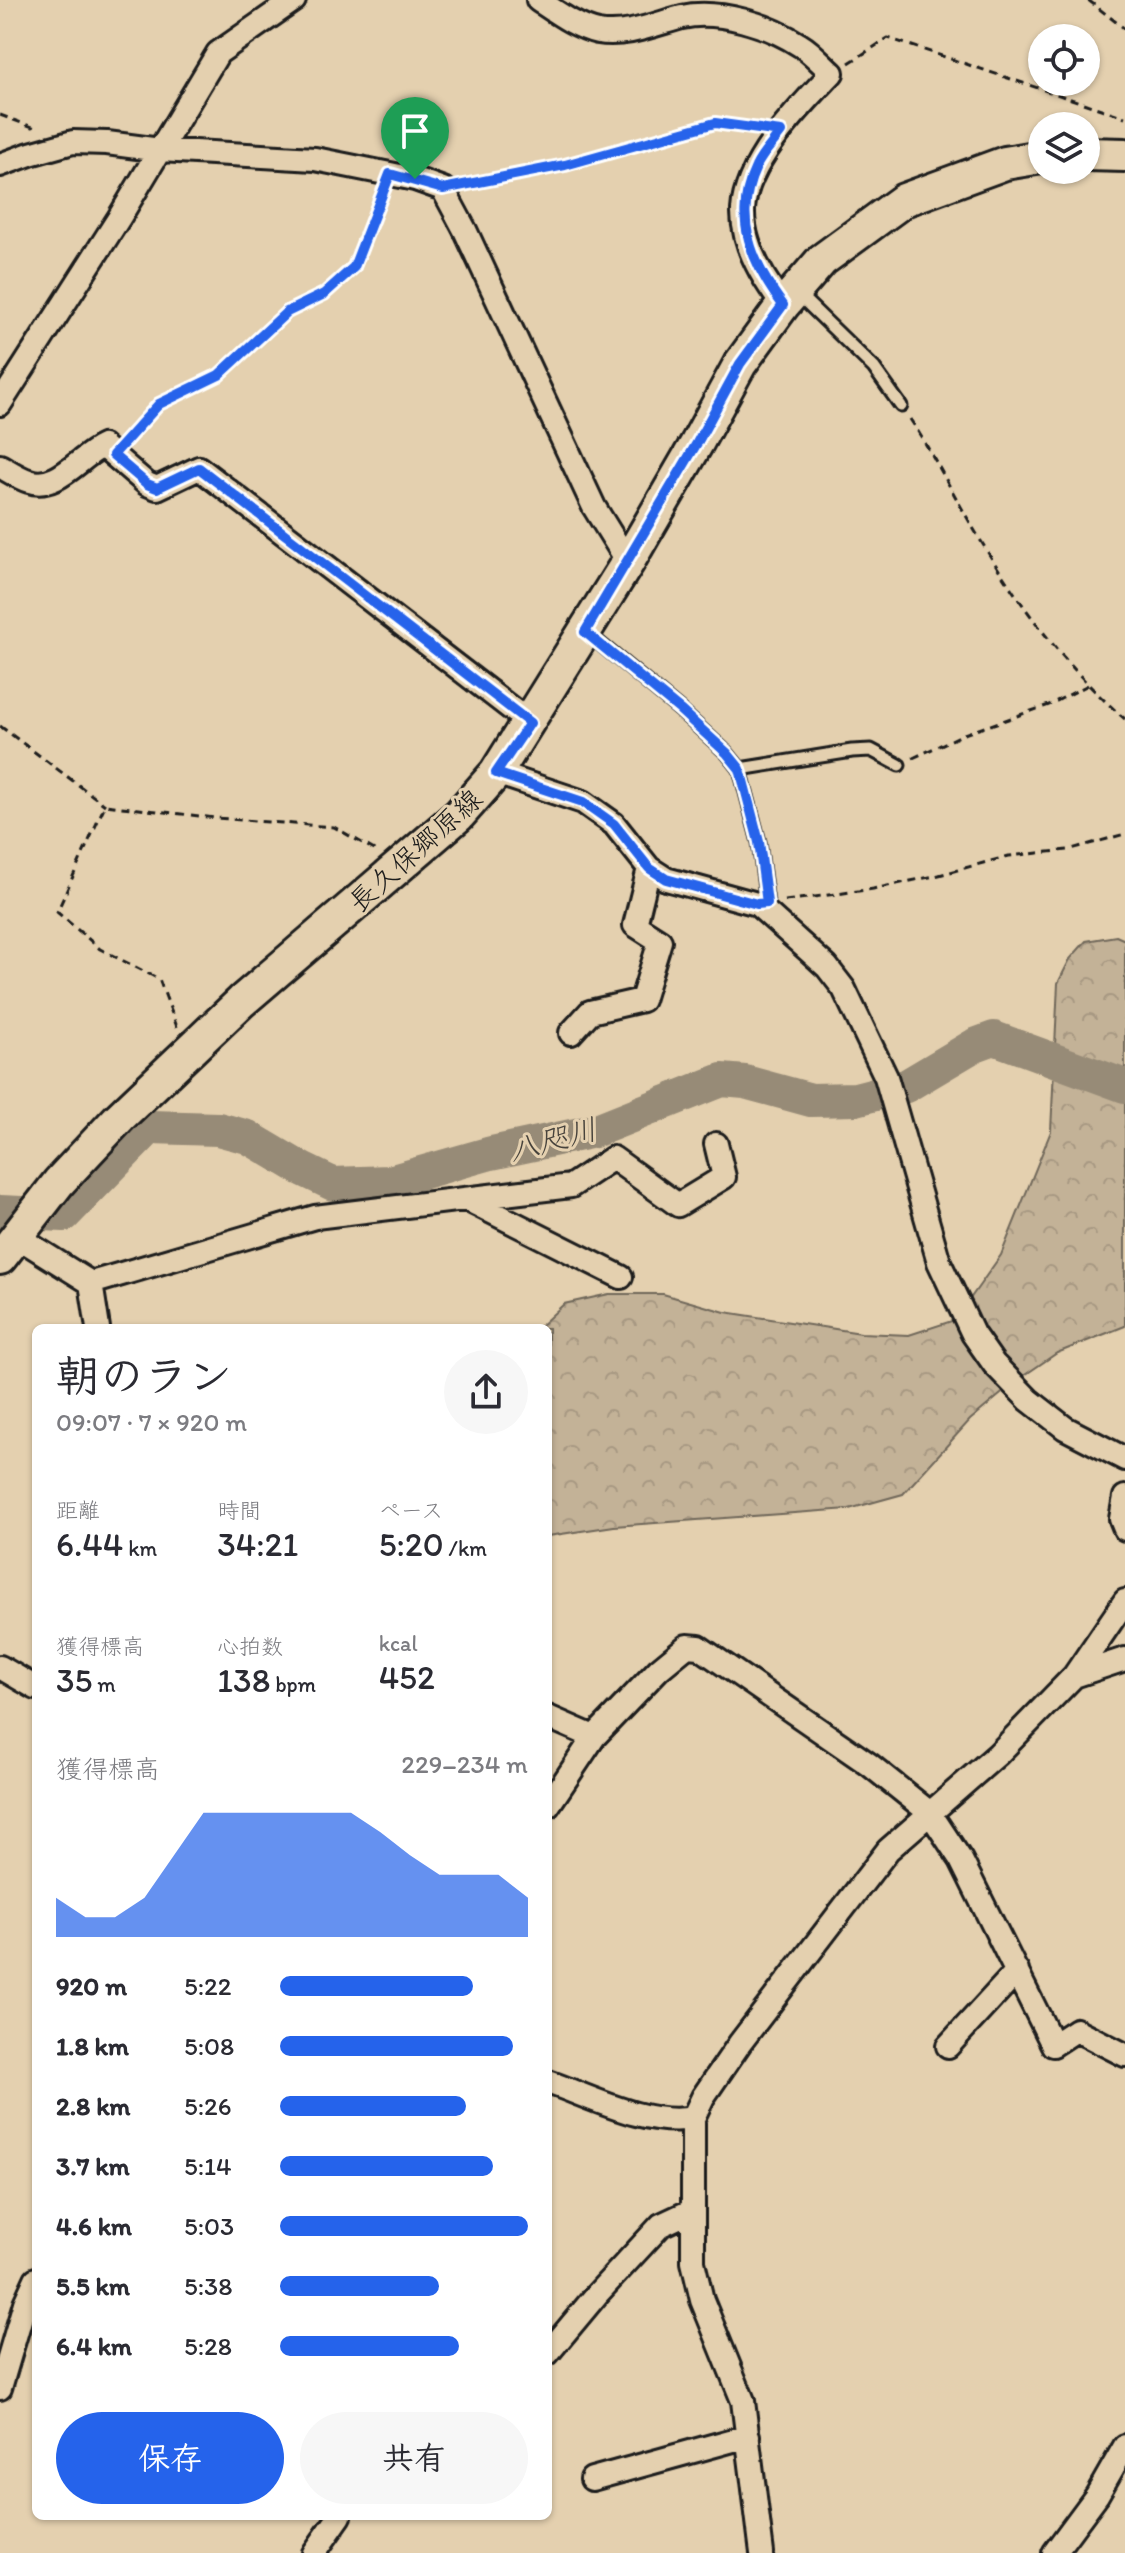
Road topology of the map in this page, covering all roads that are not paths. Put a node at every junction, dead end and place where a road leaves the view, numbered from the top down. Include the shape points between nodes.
1 (294, 0) edge
2 (538, 0) edge
3 (160, 150) junction
4 (1100, 154) edge
5 (1125, 155) edge
6 (1028, 160) edge
7 (0, 165) edge
8 (789, 298) junction
9 (0, 404) edge
10 (901, 406) road end
11 (0, 466) edge
12 (628, 562) junction
13 (585, 632) junction
14 (530, 723) junction
15 (899, 765) road end
16 (740, 769) junction
17 (496, 773) junction
18 (649, 868) junction
19 (767, 903) road end
20 (571, 1033) dead end
21 (716, 1144) dead end
22 (466, 1199) junction
23 (8, 1247) edge
24 (621, 1277) dead end
25 (91, 1283) junction
26 (97, 1324) edge
27 (1125, 1459) edge
28 (1125, 1497) edge
29 (1125, 1529) edge
30 (1125, 1601) edge
31 (1125, 1659) edge
32 (0, 1667) edge
33 (1074, 1676) junction
34 (32, 1686) edge
35 (552, 1719) edge
36 (594, 1737) junction
37 (552, 1800) edge
38 (930, 1813) junction
39 (1017, 1971) junction
40 (948, 2046) dead end
41 (1125, 2055) edge
42 (552, 2083) edge
43 (693, 2118) junction
44 (693, 2210) junction
45 (32, 2288) edge
46 (552, 2348) edge
47 (0, 2388) edge
48 (748, 2436) junction
49 (1125, 2446) edge
50 (592, 2479) dead end
51 (337, 2520) edge
52 (314, 2553) edge
53 (762, 2553) edge
54 (1054, 2553) edge

1 - 3 street via 218,53
2 - 8 street via 598,32 627,32 687,16 717,15 769,28 802,45 832,73 794,113 756,167 743,210 750,249 770,288
3 - 7 street via 73,142
3 - 9 street
3 - 12 street via 315,159 443,189 594,507
4 - 5 main road
6 - 8 main road, 長久保郷原線 via 904,200 822,260
8 - 10 lane via 874,368
8 - 12 main road, 長久保郷原線 via 740,364
11 - 14 street via 31,483 53,481 103,446 157,488 199,468
12 - 13 main road, 長久保郷原線
13 - 14 main road, 長久保郷原線
13 - 16 lane via 680,710
14 - 17 main road, 長久保郷原線
15 - 16 lane via 871,750
16 - 19 lane via 759,842
17 - 18 street via 583,802 614,824
17 - 23 main road, 長久保郷原線 via 459,815 242,1001 120,1117
18 - 20 street via 635,925 660,941 642,1000 590,1012
18 - 27 street via 666,879 757,904 827,967 844,989 886,1077 939,1262 973,1334 1029,1400 1065,1428
21 - 22 street via 724,1177 678,1205 613,1158 571,1186
22 - 24 street
22 - 25 street via 315,1217
23 - 25 street
25 - 26 street
28 - 29 street
30 - 33 street
31 - 33 street
32 - 34 street
33 - 38 street via 998,1754
35 - 36 street
36 - 37 street
36 - 38 street via 659,1669 687,1646 699,1647
38 - 39 street via 961,1860
38 - 43 street via 878,1862 740,2043
39 - 40 street
39 - 41 street via 1053,2045 1076,2030
42 - 43 street via 655,2120
43 - 44 street
44 - 46 street via 661,2225
44 - 48 street via 693,2262 702,2300 743,2401
45 - 47 street
48 - 50 street
48 - 53 street
49 - 54 street
51 - 52 street

